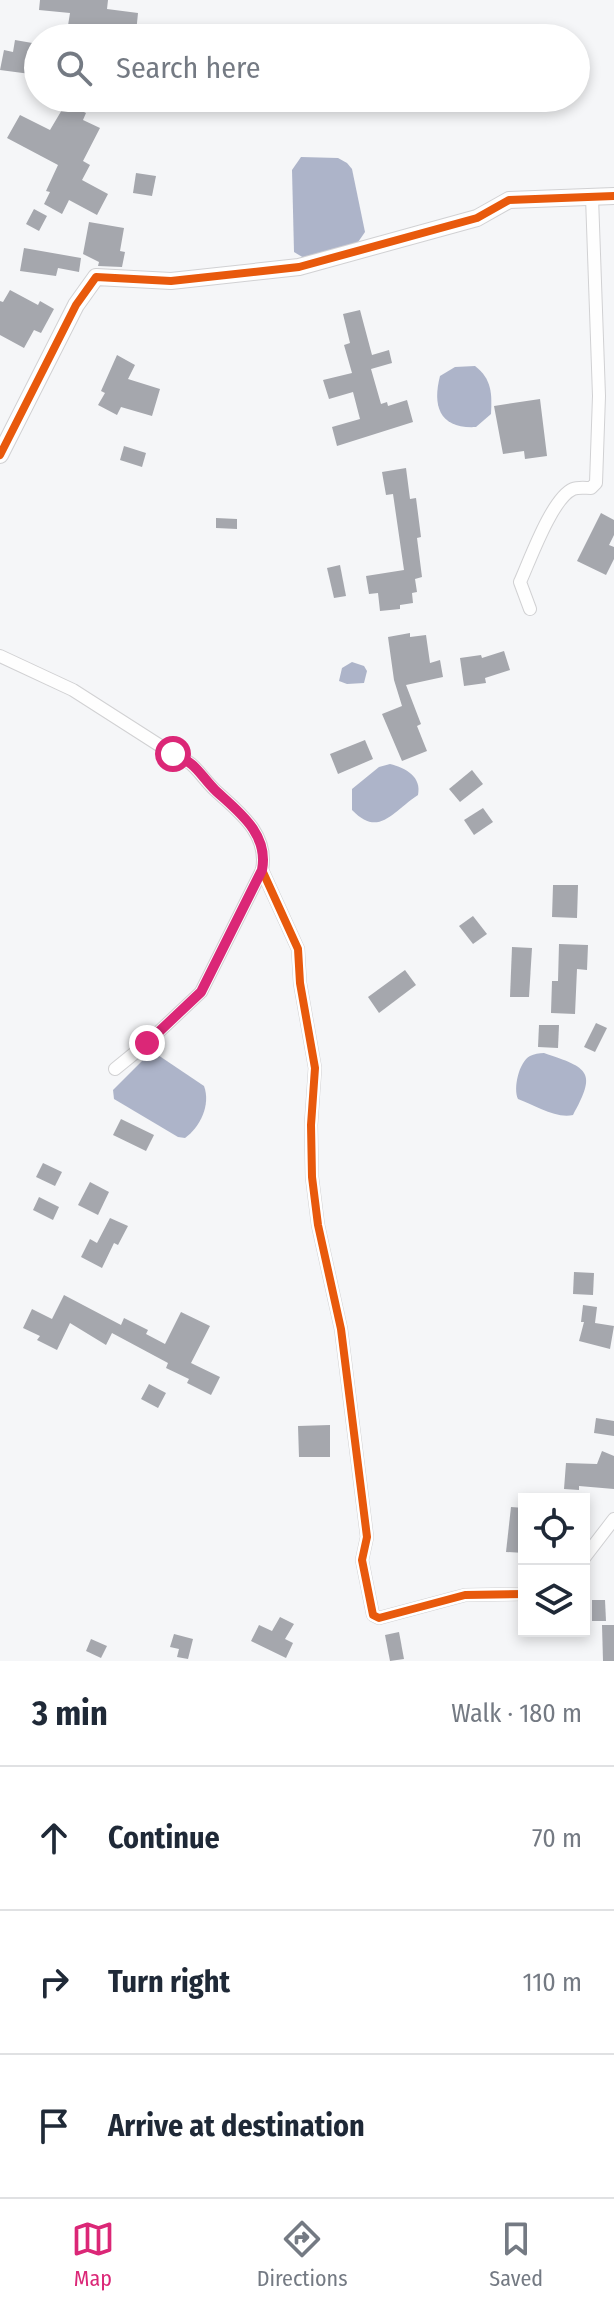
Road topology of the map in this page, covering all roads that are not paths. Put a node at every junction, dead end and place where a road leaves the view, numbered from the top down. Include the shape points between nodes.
1 (614, 196) edge
2 (592, 197) junction
3 (0, 455) edge
4 (530, 609) dead end
5 (0, 656) edge
6 (262, 870) junction
7 (115, 1069) dead end
8 (614, 1519) edge
9 (590, 1550) edge
10 (518, 1594) edge

1 - 2 street
2 - 3 street via 509,200 477,218 299,267 171,281 96,277 76,305
2 - 4 street via 599,382 596,483 574,488 550,515 520,582
5 - 6 street via 73,690 195,765 259,839
6 - 7 street via 201,992
6 - 10 street via 298,949 315,1068 312,1177 341,1329 367,1537 362,1560 373,1615 379,1618 465,1595
8 - 9 street

